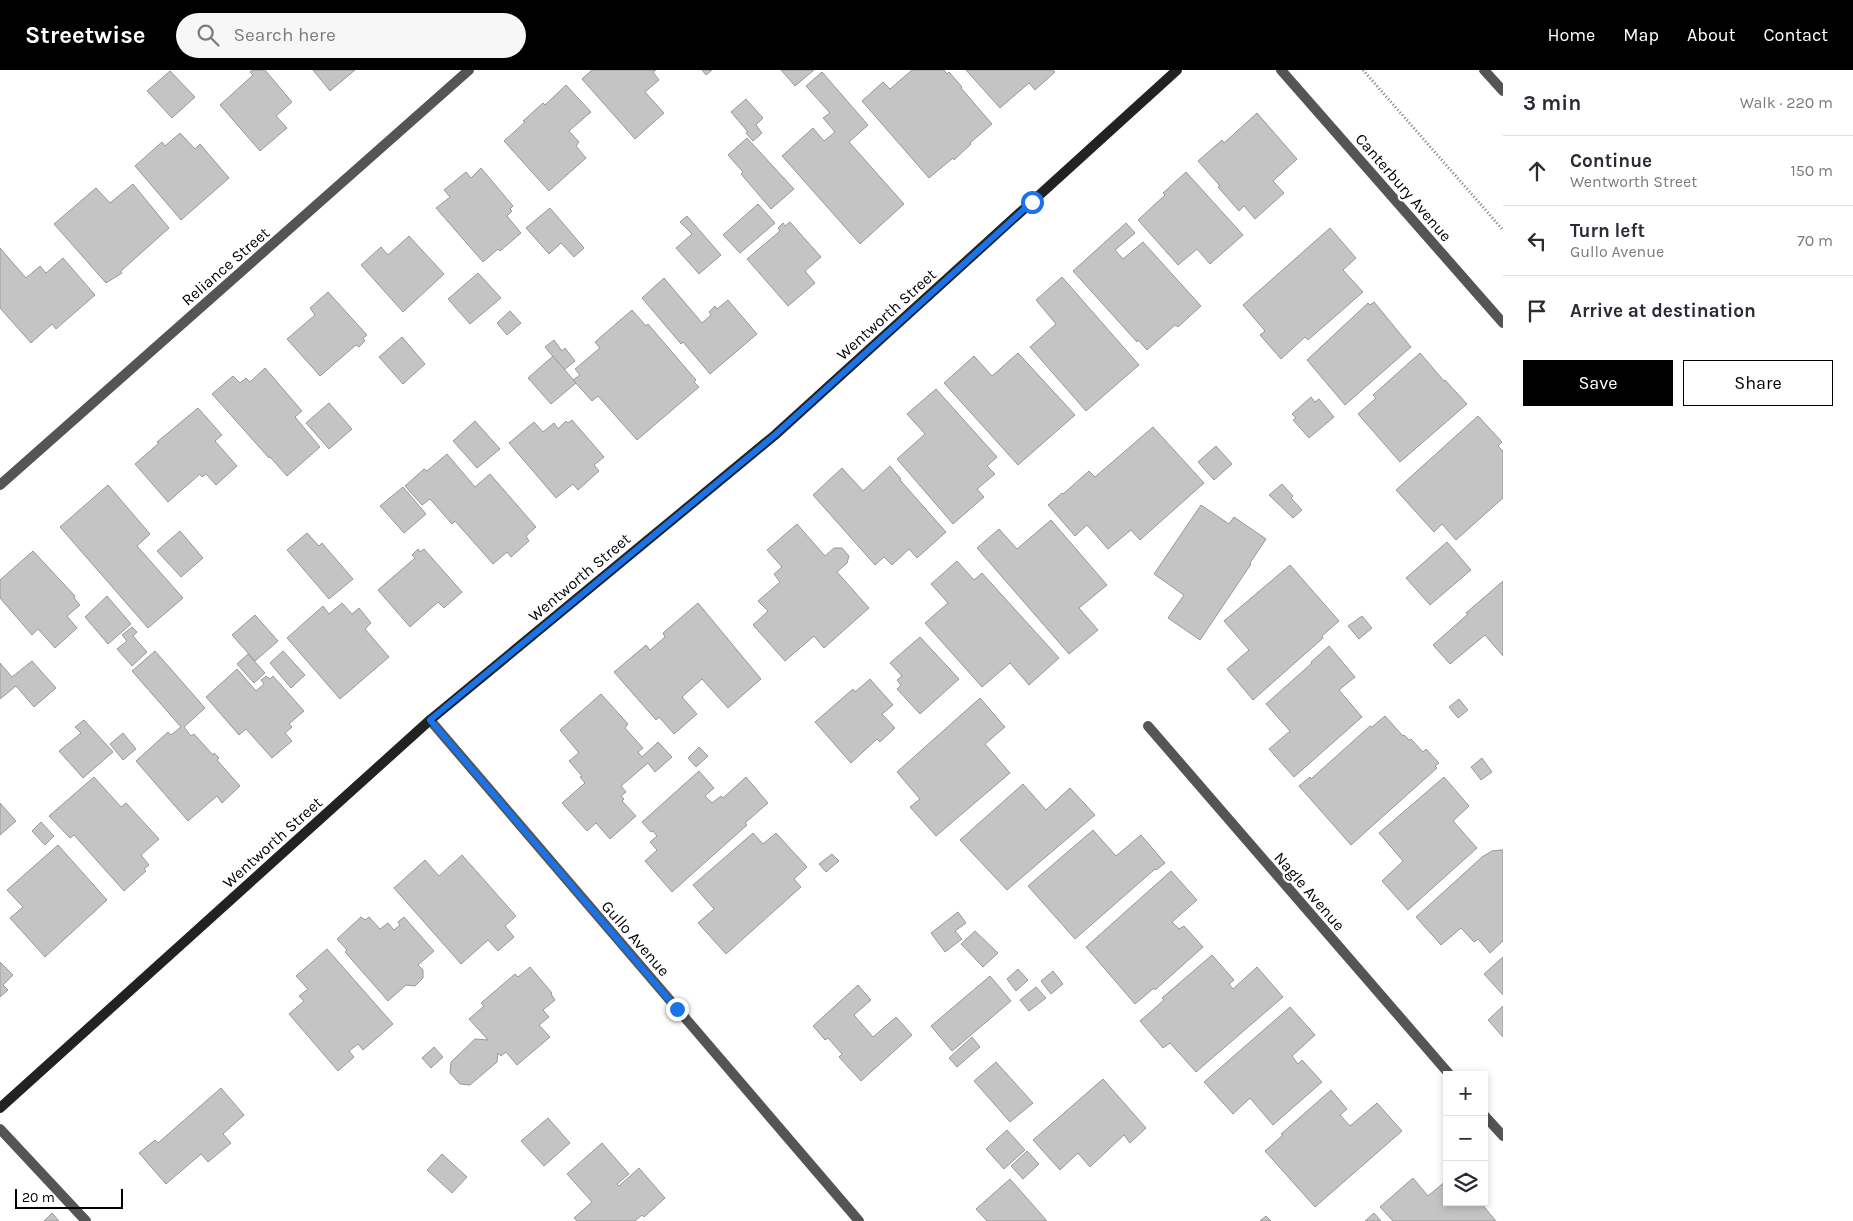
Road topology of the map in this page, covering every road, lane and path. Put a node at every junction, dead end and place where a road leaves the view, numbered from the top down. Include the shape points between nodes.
1 (469, 70) edge
2 (1177, 70) edge
3 (1282, 70) edge
4 (1363, 70) edge
5 (1484, 70) edge
6 (1503, 91) edge
7 (1503, 230) edge
8 (1503, 323) edge
9 (0, 485) edge
10 (430, 720) junction
11 (1148, 726) dead end
12 (1447, 1071) edge
13 (0, 1108) edge
14 (1485, 1116) edge
15 (0, 1129) edge
16 (1503, 1136) edge
17 (86, 1221) edge
18 (859, 1221) edge

1 - 9 street, Reliance Street
2 - 10 street, Wentworth Street via 775,435
3 - 8 street, Canterbury Avenue
4 - 7 path
5 - 6 street
10 - 13 street, Wentworth Street
10 - 18 street, Gullo Avenue
11 - 12 street, Nagle Avenue
14 - 16 street
15 - 17 street

